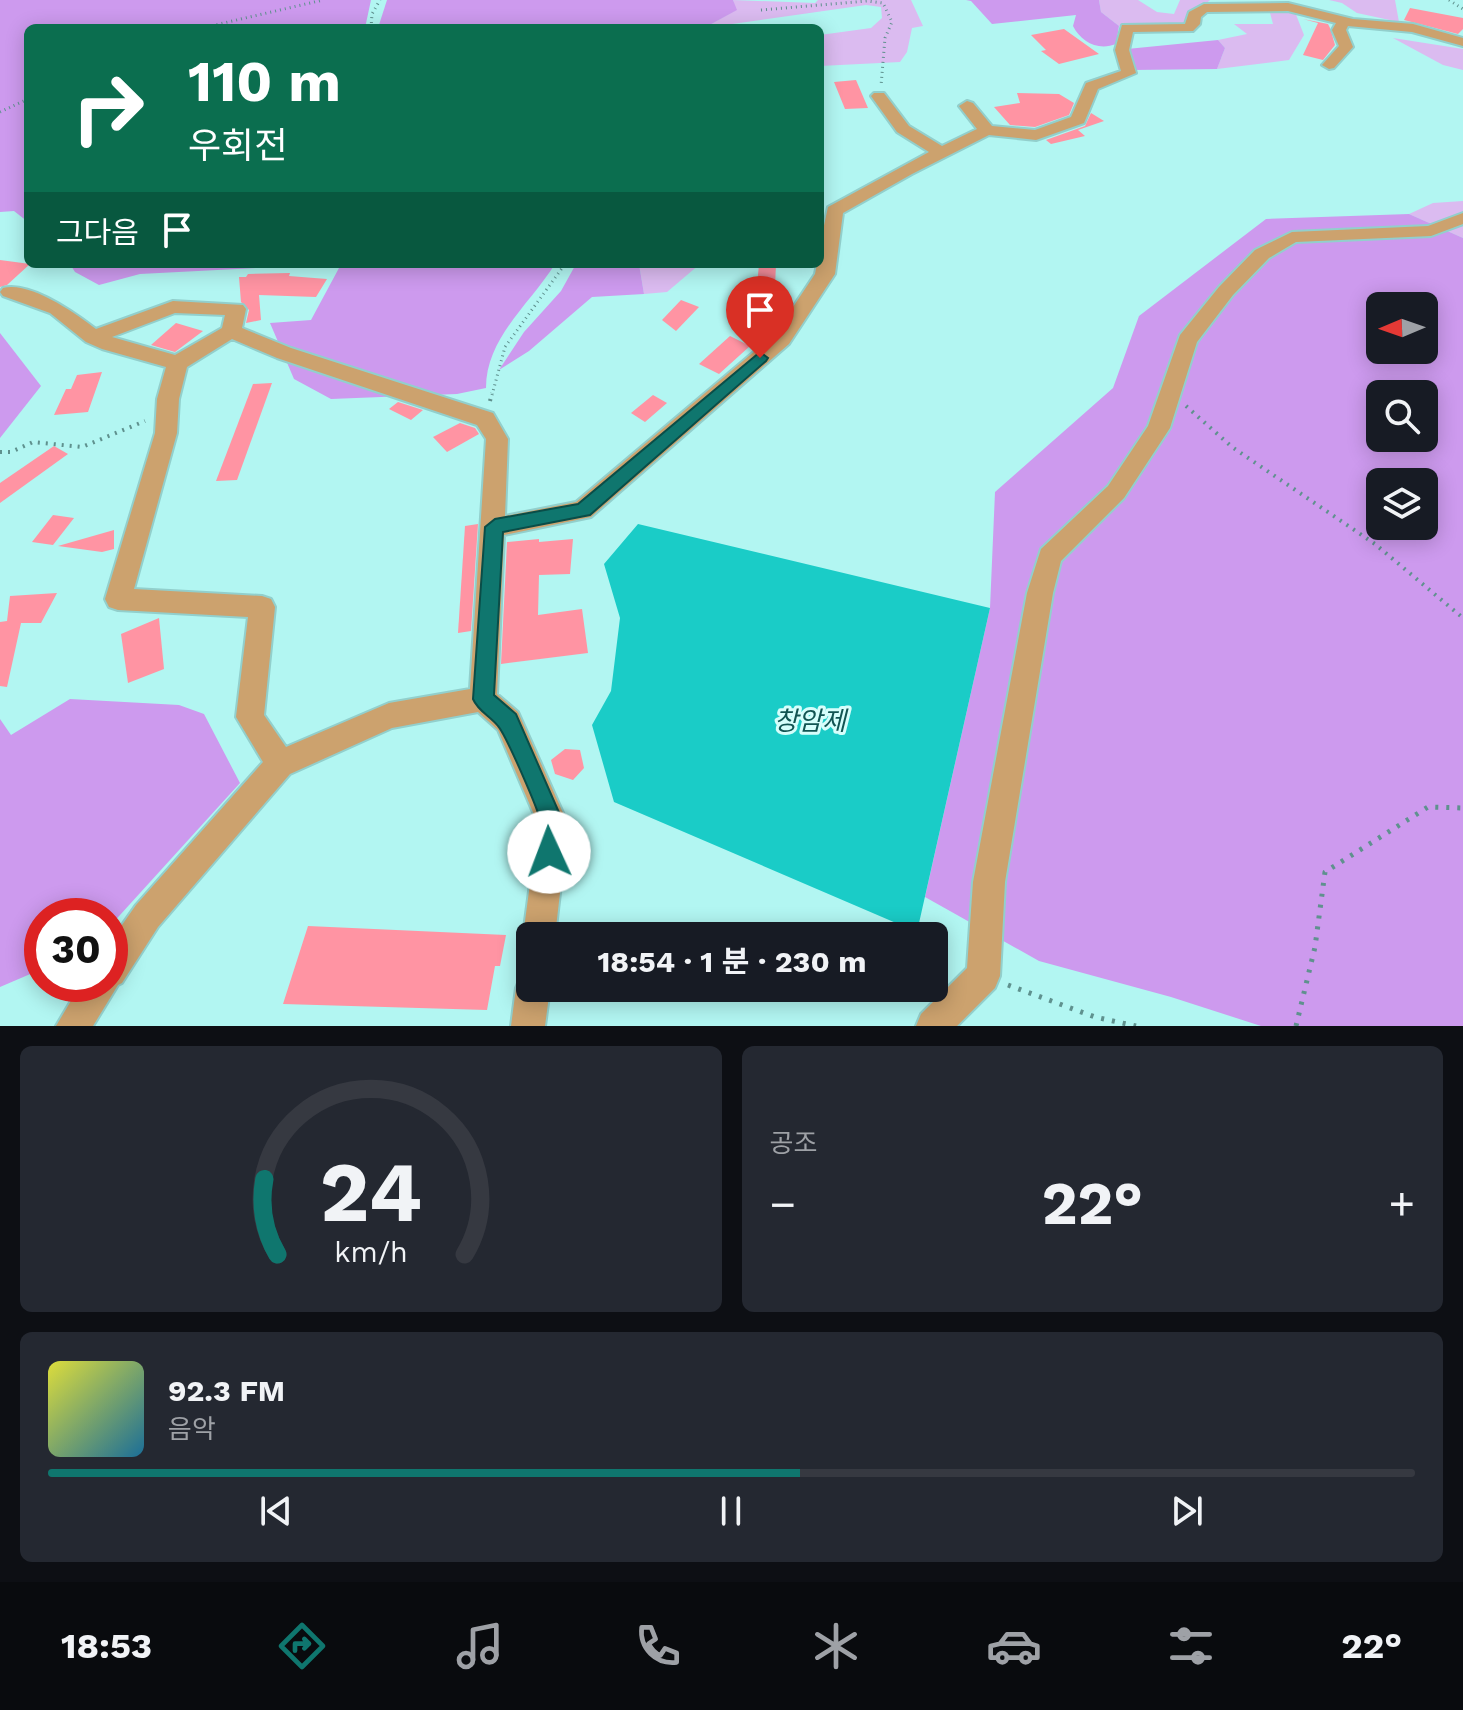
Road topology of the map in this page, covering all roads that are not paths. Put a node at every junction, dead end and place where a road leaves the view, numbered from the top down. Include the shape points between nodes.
1 (1209, 4) edge
2 (1344, 21) junction
3 (1463, 42) edge
4 (1329, 65) dead end
5 (879, 96) road end
6 (967, 106) dead end
7 (987, 130) junction
8 (941, 152) junction
9 (827, 206) edge
10 (1463, 218) edge
11 (10, 292) dead end
12 (231, 331) junction
13 (93, 337) junction
14 (178, 363) junction
15 (495, 527) junction
16 (483, 699) junction
17 (280, 764) junction
18 (541, 922) edge
19 (128, 944) edge
20 (89, 1002) edge
21 (531, 1002) edge
22 (73, 1026) edge
23 (528, 1026) edge
24 (933, 1026) edge

1 - 2 street via 1288,7
1 - 7 street via 1194,15 1188,28 1127,28 1122,50 1129,73 1091,86 1078,120 1036,135
2 - 3 street via 1413,28
2 - 4 street via 1339,30 1346,47
5 - 8 street via 903,129
6 - 7 street
7 - 8 street
8 - 9 street
9 - 15 street via 825,274 782,339 583,510
10 - 24 street via 1431,231 1292,237 1262,254 1187,340 1159,428 1116,492 1050,556 989,882 983,976
11 - 13 street via 57,309
12 - 13 street via 236,309 173,307
12 - 14 street
12 - 15 street via 485,419 497,439
13 - 14 street
14 - 17 street via 166,433 118,599 262,607 250,717
15 - 16 street
16 - 17 street via 389,716
16 - 18 street via 508,721 553,824
17 - 19 street
20 - 22 street
21 - 23 street

